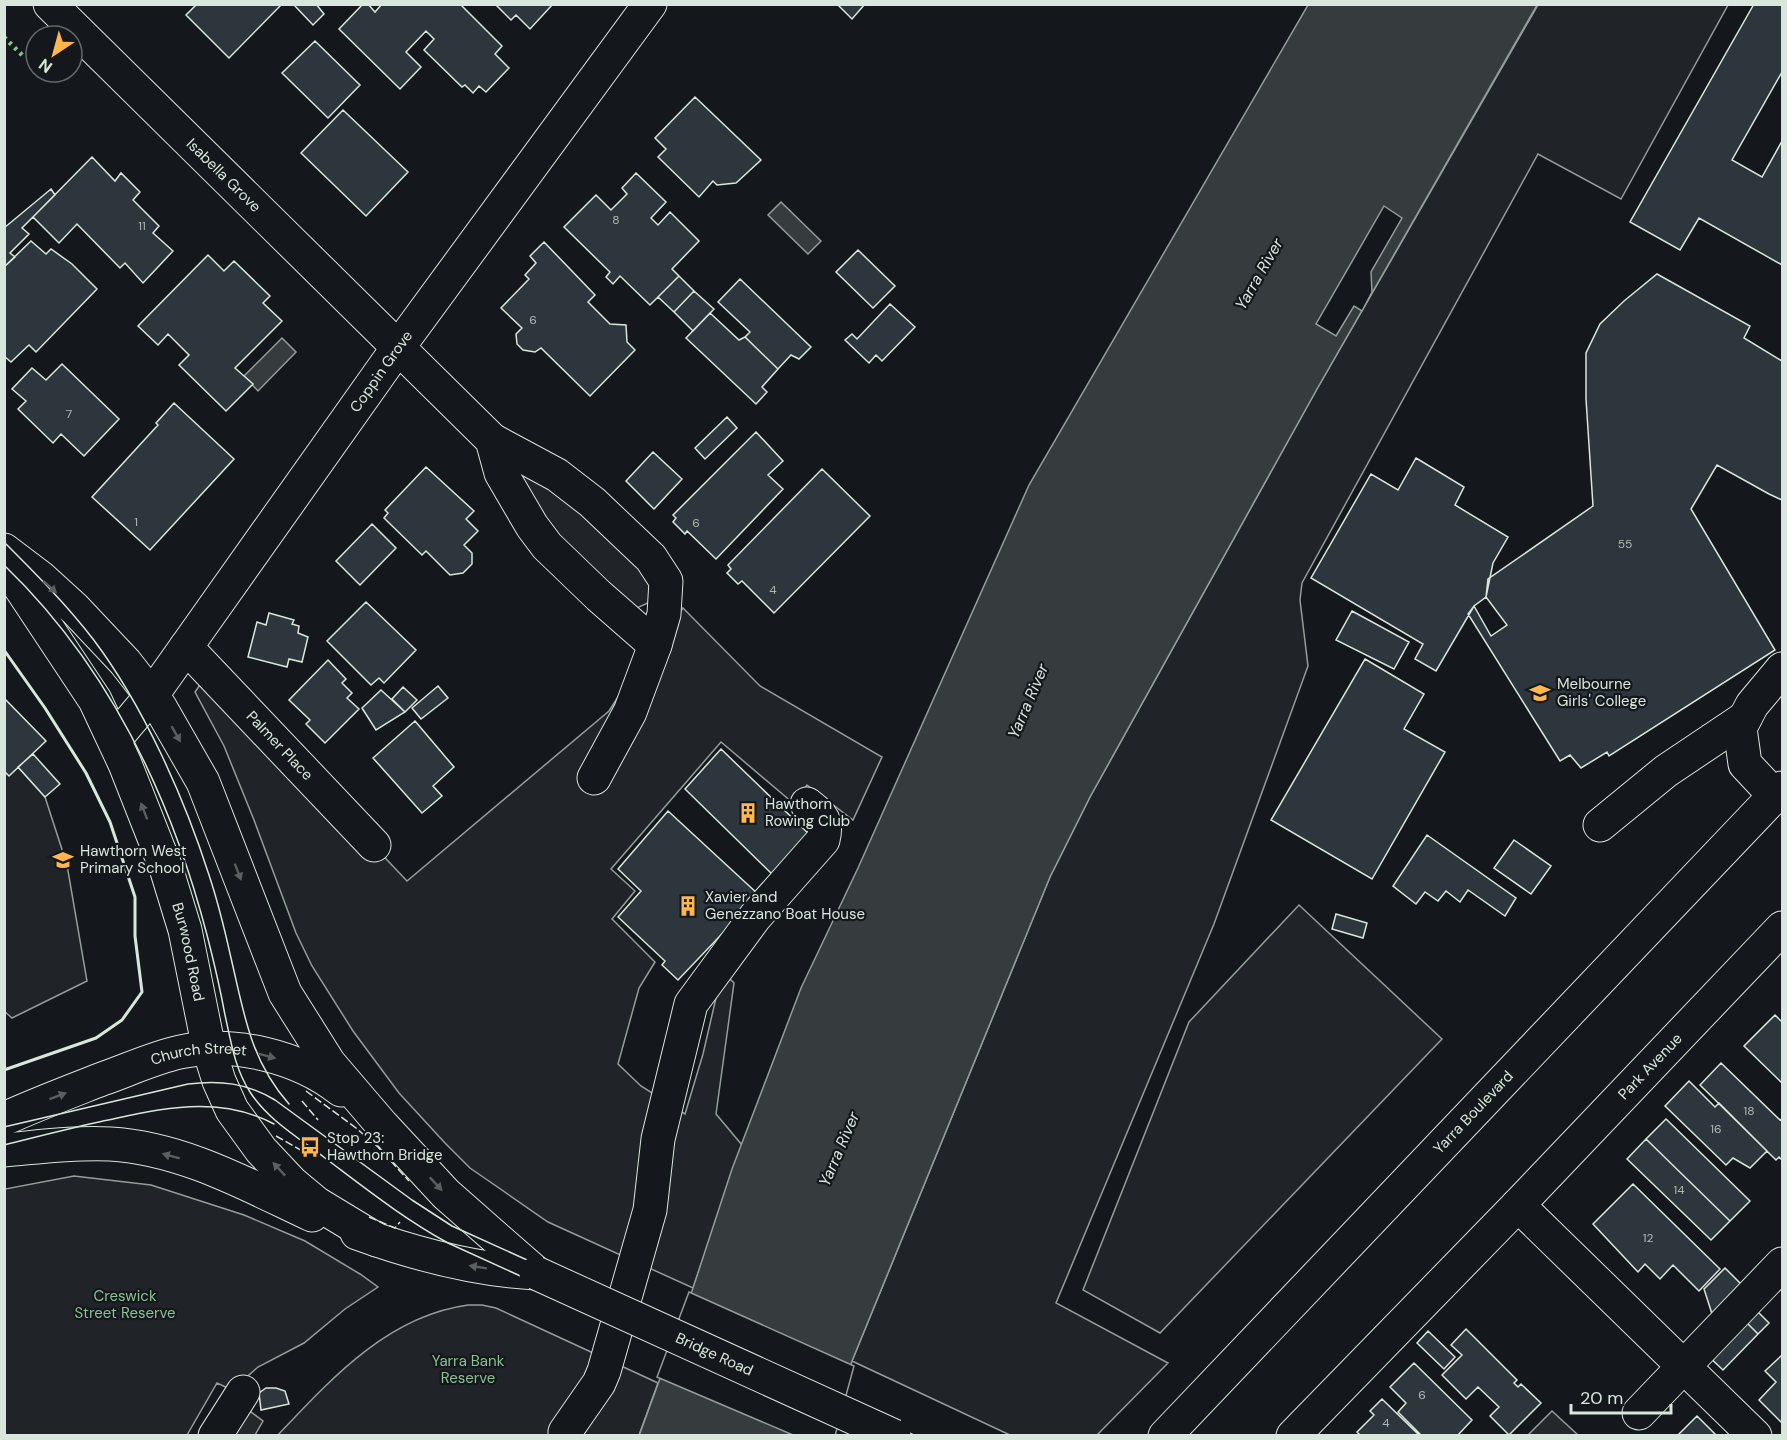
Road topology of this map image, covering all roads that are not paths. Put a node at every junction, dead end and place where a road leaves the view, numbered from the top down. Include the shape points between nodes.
1 (51, 4) edge
2 (650, 4) edge
3 (397, 349) junction
4 (492, 440) junction
5 (4, 550) edge
6 (4, 563) edge
7 (655, 645) junction
8 (186, 647) junction
9 (1782, 669) edge
10 (152, 695) junction
11 (1745, 718) junction
12 (115, 739) junction
13 (594, 778) dead end
14 (1779, 792) edge
15 (807, 804) dead end
16 (1600, 825) dead end
17 (374, 845) dead end
18 (1782, 928) edge
19 (209, 1049) junction
20 (4, 1119) edge
21 (382, 1125) junction
22 (4, 1150) edge
23 (1518, 1205) junction
24 (377, 1240) junction
25 (1782, 1264) edge
26 (536, 1273) junction
27 (1684, 1367) junction
28 (243, 1392) dead end
29 (1639, 1413) dead end
30 (565, 1434) edge
31 (215, 1436) edge
32 (894, 1436) edge
33 (1165, 1436) edge
34 (1293, 1436) edge
35 (1755, 1436) edge

1 - 3 main road, Isabella Grove
2 - 3 main road, Coppin Grove
3 - 4 main road, Isabella Grove
3 - 8 main road, Coppin Grove
4 - 7 main road via 501,473 537,533 599,596
4 - 7 main road, Isabella Grove via 556,475 592,502 651,558 666,581 664,614
5 -> 10 main road via 75,609
6 - 12 main road, Burwood Road via 81,678
7 - 13 main road, Isabella Grove via 630,712
8 - 10 main road, Coppin Grove
8 - 17 main road, Palmer Place
9 - 11 main road
10 - 12 main road, Coppin Grove
10 -> 21 main road via 203,782 285,993 329,1064
11 - 14 main road via 1740,728 1745,764
11 - 16 main road via 1666,771
19 -> 12 main road, Burwood Road via 182,920
14 - 33 main road, Yarra Boulevard
15 - 30 main road via 820,814 826,827 823,840 755,917 690,1004 658,1139 650,1210 615,1331 581,1378
18 - 23 main road, Park Avenue
20 -> 19 main road, Church Street via 158,1058
19 -> 21 main road, Church Street via 255,1052 310,1070 336,1086
24 -> 19 main road, Burwood Road via 316,1203 269,1159 232,1110
21 -> 26 main road, Bridge Road via 446,1194
24 -> 22 main road via 316,1217 227,1174 150,1151 108,1144
23 - 27 main road
23 - 34 main road, Park Avenue
26 -> 24 main road, Bridge Road via 448,1262
25 - 27 main road
26 - 32 main road, Bridge Road, bridge
27 - 29 main road
27 - 35 main road
28 - 31 main road

